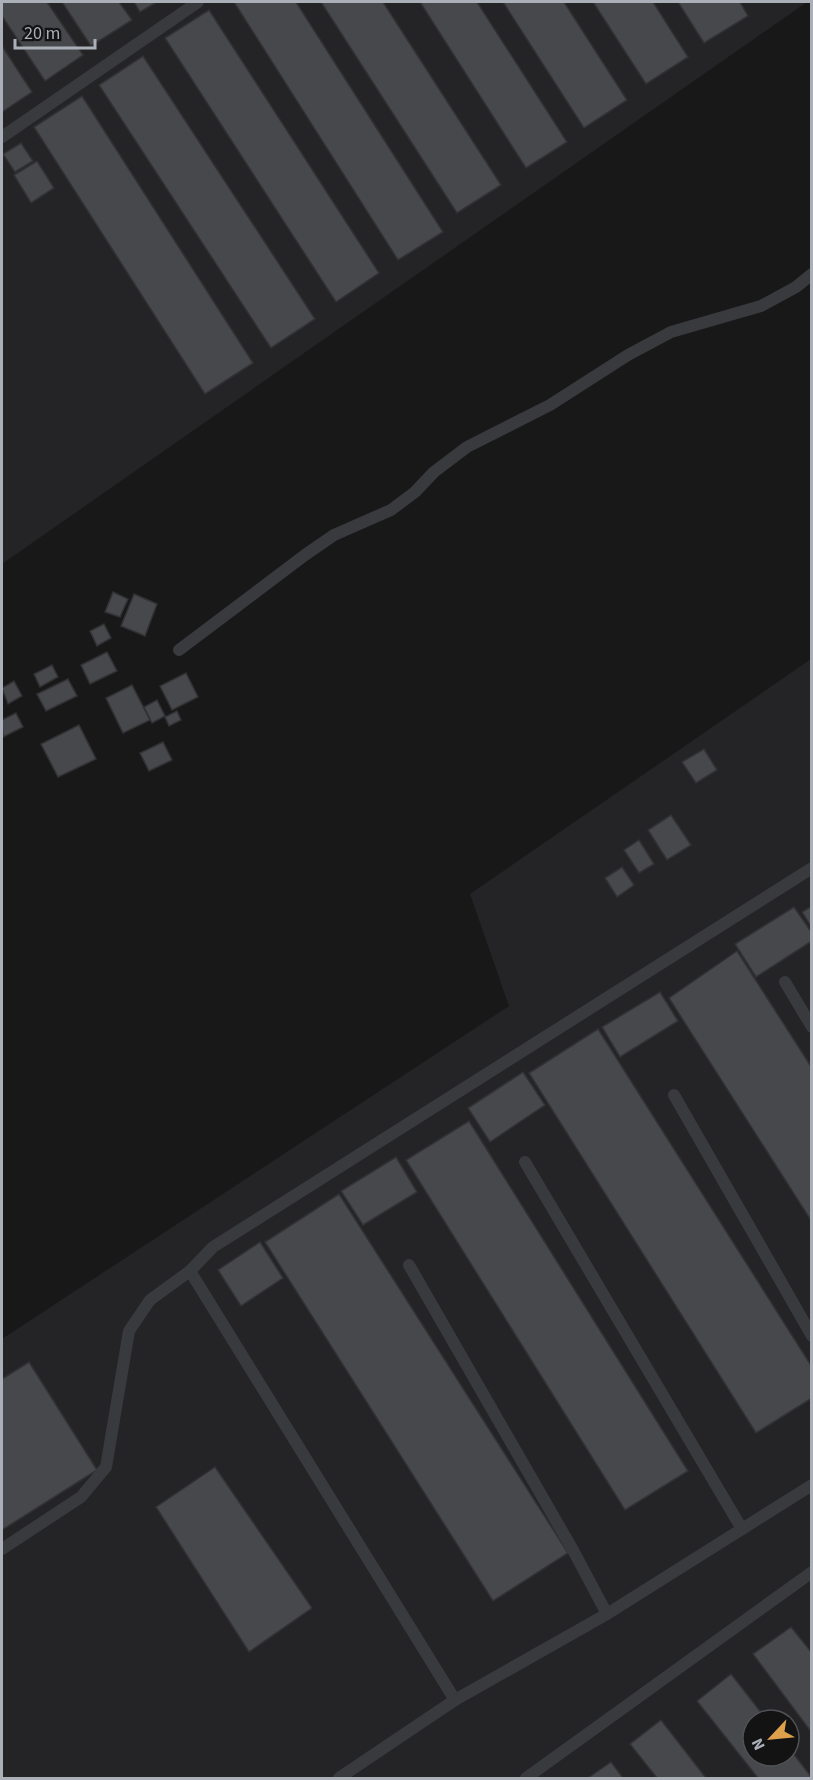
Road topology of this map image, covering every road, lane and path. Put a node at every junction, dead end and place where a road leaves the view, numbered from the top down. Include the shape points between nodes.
1 (198, 2) edge
2 (2, 137) edge
3 (812, 274) edge
4 (179, 650) dead end
5 (812, 868) edge
6 (785, 982) dead end
7 (812, 1027) edge
8 (674, 1095) dead end
9 (525, 1162) dead end
10 (410, 1265) dead end
11 (190, 1271) junction
12 (812, 1336) edge
13 (812, 1485) edge
14 (742, 1529) junction
15 (2, 1549) edge
16 (812, 1572) edge
17 (607, 1614) junction
18 (455, 1700) junction
19 (339, 1779) edge
20 (526, 1779) edge

1 - 2 lane
3 - 4 lane via 761,306 671,332 550,405 467,447 391,510 334,535
5 - 11 lane via 213,1247
6 - 7 lane
8 - 12 lane
9 - 14 lane
10 - 17 lane
11 - 15 lane via 150,1300 129,1331 106,1467 81,1497
11 - 18 lane
13 - 14 lane
14 - 17 lane
16 - 20 lane
17 - 18 lane
18 - 19 lane

